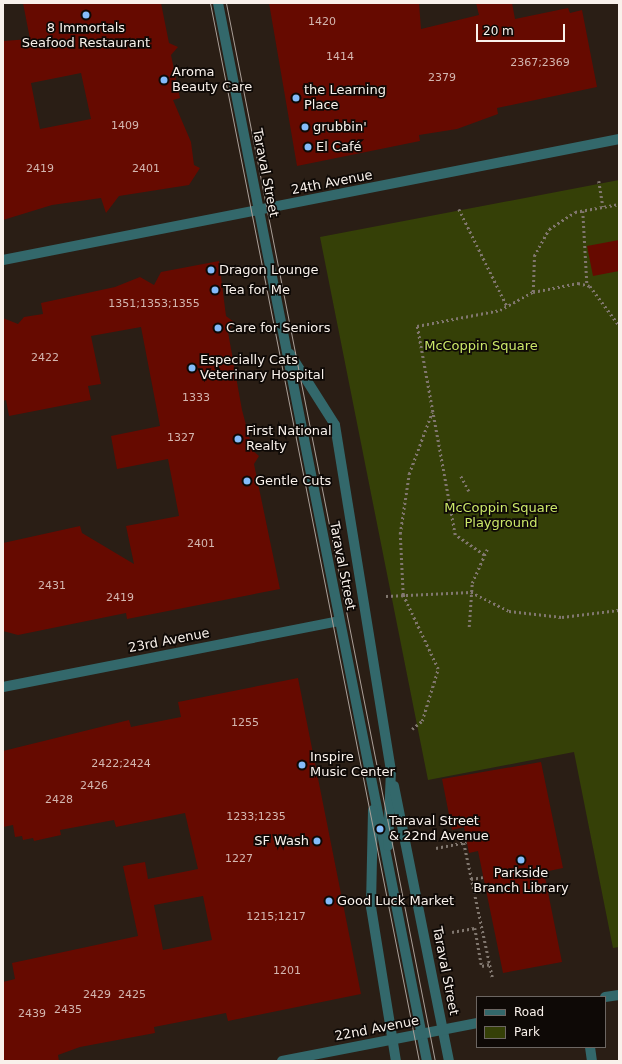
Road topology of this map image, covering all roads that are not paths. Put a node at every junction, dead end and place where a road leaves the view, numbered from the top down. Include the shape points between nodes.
1 (218, 3) edge
2 (619, 139) edge
3 (259, 210) junction
4 (3, 260) edge
5 (286, 347) junction
6 (339, 621) junction
7 (3, 687) edge
8 (390, 769) junction
9 (373, 790) junction
10 (388, 866) junction
11 (619, 994) edge
12 (606, 997) edge
13 (476, 1022) edge
14 (443, 1029) junction
15 (421, 1034) junction
16 (392, 1039) junction
17 (590, 1048) edge
18 (282, 1061) edge
19 (396, 1061) edge
20 (427, 1061) edge
21 (449, 1061) edge
22 (592, 1061) edge

1 - 3 street, Taraval Street
2 - 3 street, 24th Avenue
3 - 4 street, 24th Avenue
3 - 5 street, Taraval Street
5 - 6 street, Taraval Street
5 - 8 street, Taraval Street via 335,425
6 - 7 street, 23rd Avenue
6 - 9 street, Taraval Street
8 - 10 street, Taraval Street
8 - 14 street, Taraval Street
9 - 10 street, Taraval Street
9 - 16 street, Taraval Street via 371,907
10 - 15 street, Taraval Street
11 - 12 street
13 - 14 street, 22nd Avenue
14 - 15 street, 22nd Avenue
14 - 21 street, Taraval Street
15 - 16 street, 22nd Avenue
15 - 20 street, Taraval Street
16 - 18 street, 22nd Avenue
16 - 19 street, Taraval Street
17 - 22 street

